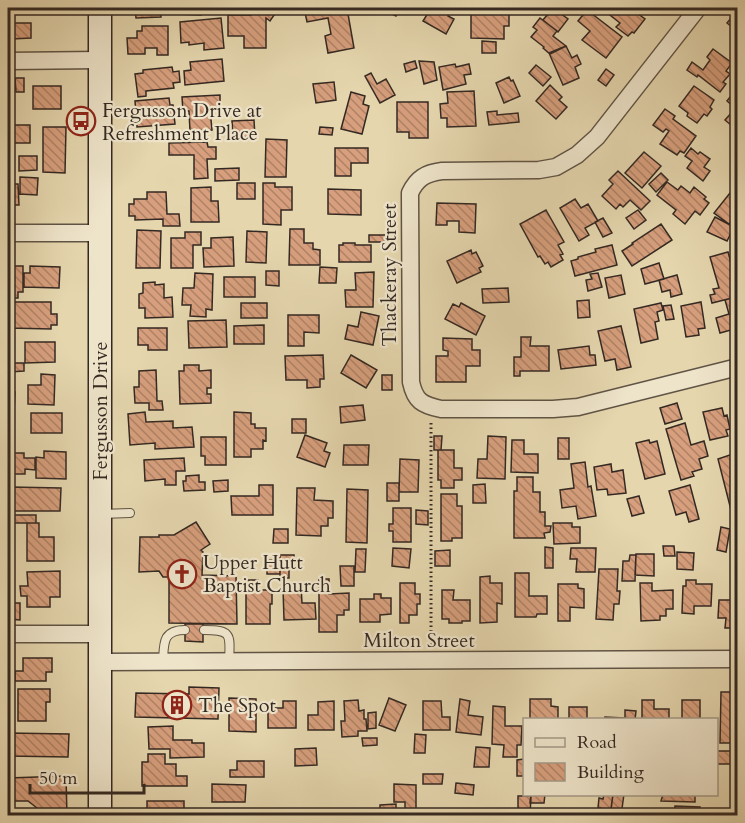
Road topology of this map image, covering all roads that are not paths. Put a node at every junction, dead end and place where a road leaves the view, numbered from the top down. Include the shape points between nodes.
1 (100, 8) edge
2 (698, 8) edge
3 (99, 60) junction
4 (8, 61) edge
5 (99, 232) junction
6 (8, 233) edge
7 (738, 367) edge
8 (130, 513) dead end
9 (100, 514) junction
10 (185, 630) dead end
11 (204, 630) dead end
12 (8, 634) edge
13 (100, 634) junction
14 (738, 659) edge
15 (100, 662) junction
16 (163, 662) junction
17 (229, 662) junction
18 (100, 816) edge

1 - 3 main road, Fergusson Drive
2 - 7 street, Thackeray Street via 597,137 578,155 539,171 429,173 414,185 410,193 411,382 419,401 441,409 553,409 578,407
3 - 4 street
3 - 5 main road, Fergusson Drive
5 - 6 street
5 - 9 main road, Fergusson Drive
8 - 9 lane
9 - 13 main road, Fergusson Drive
10 - 16 lane via 168,634
11 - 17 lane via 225,632 230,643
12 - 13 street
13 - 15 main road, Fergusson Drive
14 - 17 street, Milton Street
15 - 16 street, Milton Street
15 - 18 main road, Fergusson Drive
16 - 17 street, Milton Street

